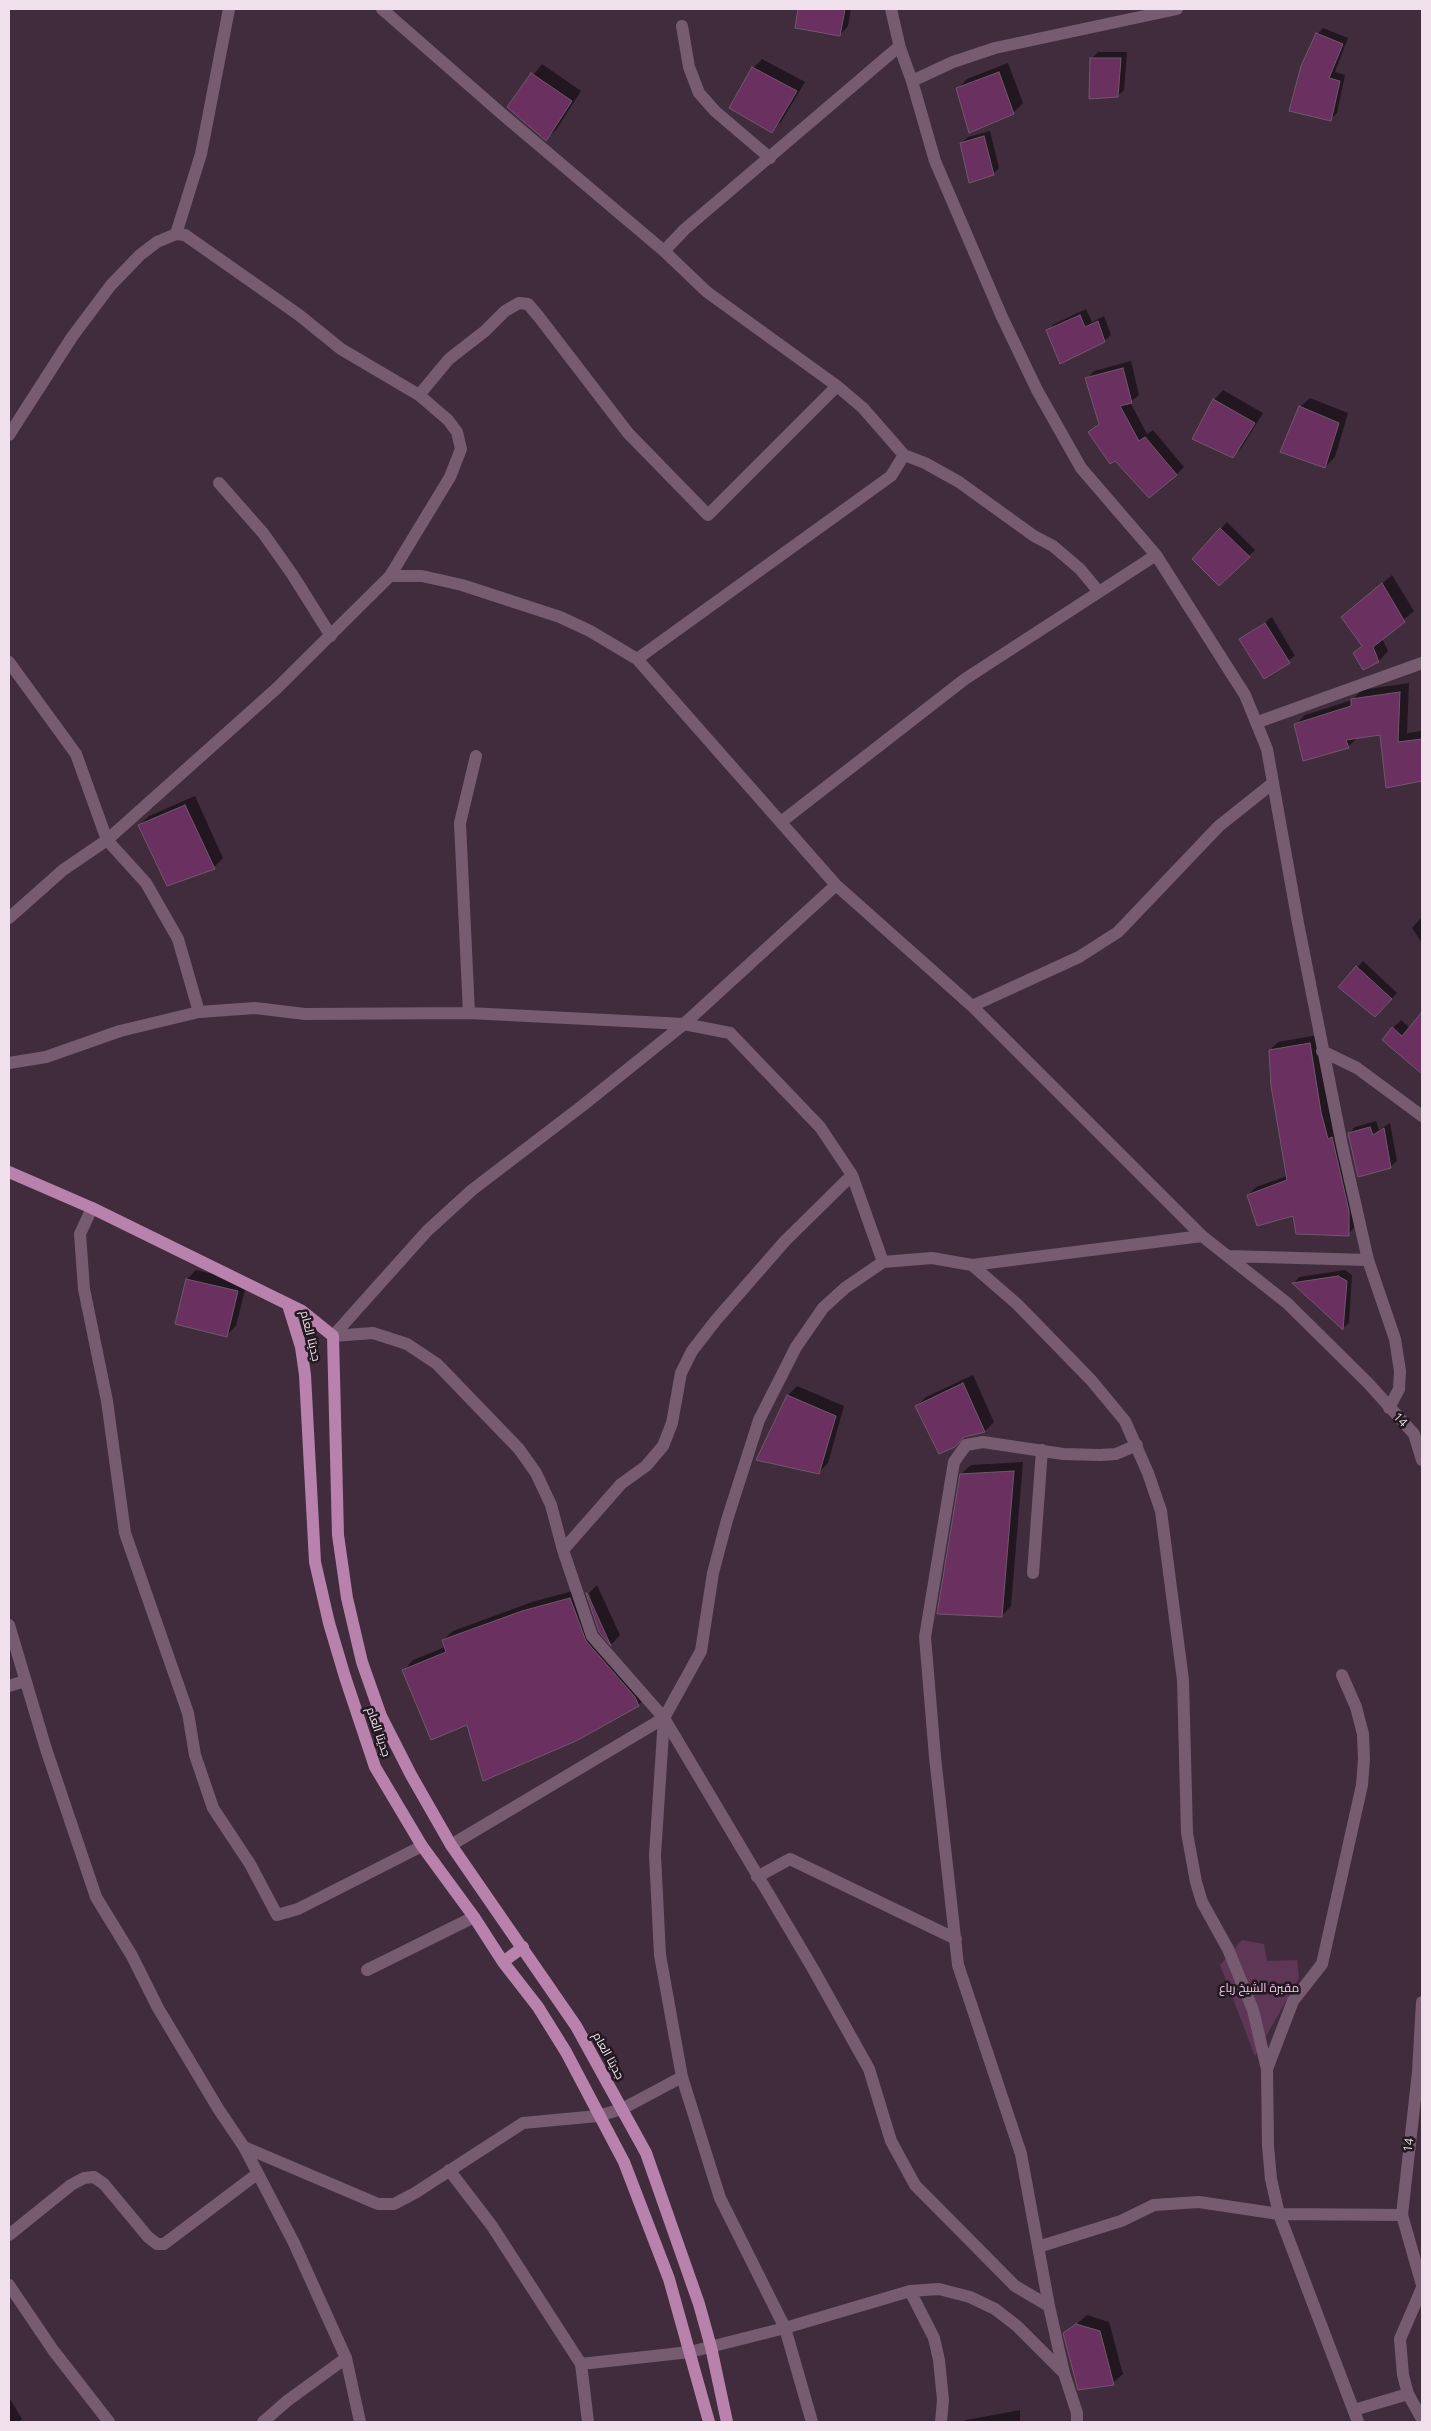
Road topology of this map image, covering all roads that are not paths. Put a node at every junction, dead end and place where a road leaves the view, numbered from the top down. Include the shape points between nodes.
1 (229, 9) edge
2 (382, 9) edge
3 (890, 9) edge
4 (1178, 9) edge
5 (682, 26) dead end
6 (900, 48) junction
7 (912, 81) junction
8 (770, 158) junction
9 (176, 234) junction
10 (664, 251) junction
11 (837, 386) junction
12 (420, 396) junction
13 (9, 435) edge
14 (904, 455) junction
15 (219, 483) dead end
16 (1156, 555) junction
17 (390, 576) junction
18 (1099, 592) junction
19 (331, 636) junction
20 (637, 659) junction
21 (9, 662) edge
22 (1422, 663) edge
23 (1258, 722) junction
24 (476, 756) dead end
25 (1273, 783) junction
26 (781, 822) junction
27 (107, 840) junction
28 (836, 885) junction
29 (9, 918) edge
30 (972, 1006) junction
31 (199, 1012) junction
32 (469, 1013) junction
33 (684, 1024) junction
34 (1322, 1051) junction
35 (9, 1062) edge
36 (1422, 1116) edge
37 (9, 1172) edge
38 (852, 1175) junction
39 (92, 1208) junction
40 (1202, 1236) junction
41 (1227, 1256) junction
42 (1368, 1260) junction
43 (883, 1262) junction
44 (972, 1265) junction
45 (288, 1305) junction
46 (333, 1336) junction
47 (1389, 1408) junction
48 (1137, 1445) junction
49 (1042, 1450) junction
50 (1422, 1460) edge
51 (562, 1550) junction
52 (1033, 1573) dead end
53 (9, 1624) edge
54 (1342, 1675) dead end
55 (26, 1682) junction
56 (9, 1686) edge
57 (664, 1718) junction
58 (452, 1845) junction
59 (422, 1846) junction
60 (757, 1877) junction
61 (474, 1916) junction
62 (956, 1939) junction
63 (523, 1947) junction
64 (503, 1962) junction
65 (367, 1970) dead end
66 (1422, 2002) edge
67 (1267, 2069) junction
68 (1420, 2071) edge
69 (682, 2077) junction
70 (622, 2109) junction
71 (598, 2116) junction
72 (244, 2148) junction
73 (449, 2170) junction
74 (257, 2174) junction
75 (1279, 2214) junction
76 (1402, 2215) junction
77 (9, 2235) edge
78 (1038, 2248) junction
79 (9, 2285) edge
80 (1422, 2287) edge
81 (910, 2292) junction
82 (1049, 2306) junction
83 (785, 2328) junction
84 (711, 2347) junction
85 (690, 2352) junction
86 (346, 2358) junction
87 (580, 2364) junction
88 (1064, 2373) junction
89 (1408, 2394) junction
90 (1354, 2410) junction
91 (1422, 2419) edge
92 (109, 2422) edge
93 (263, 2422) edge
94 (360, 2422) edge
95 (588, 2422) edge
96 (709, 2422) edge
97 (727, 2422) edge
98 (812, 2422) edge
99 (941, 2422) edge
100 (1076, 2422) edge
101 (1358, 2422) edge

1 - 9 street via 201,154
2 - 10 street
3 - 6 street
4 - 7 street via 996,48 953,62
5 - 8 street via 689,67 699,93
6 - 7 street
6 - 8 street
7 - 16 street via 935,161 1037,390 1081,468
8 - 10 street via 685,228
9 - 12 street via 197,242 341,349
9 - 13 street via 157,242 140,255 111,285 72,337
10 - 11 street via 706,292
11 - 12 street via 708,515 628,433 528,304 520,303 505,311 486,331 449,359
11 - 14 street via 863,408
12 - 17 street via 448,420 457,432 460,449 450,477
14 - 18 street via 926,463 959,482 1053,546 1080,569
14 - 20 street via 891,476
15 - 19 street via 263,533
16 - 18 street
16 - 23 street via 1245,695
17 - 19 street
17 - 20 street, 14 via 422,576 513,600 590,631
18 - 26 street via 966,679
19 - 27 street
20 - 26 street, 14
21 - 27 street via 76,754
22 - 23 street
23 - 25 street
24 - 32 street via 460,823
25 - 30 street via 1219,826 1118,932 1079,958
25 - 34 street
26 - 28 street, 14
27 - 29 street via 63,870
27 - 31 street via 146,883 178,939
28 - 30 street, 14
28 - 33 street
30 - 40 street, 14
31 - 32 street via 255,1008 305,1014
31 - 35 street via 120,1031 46,1057
32 - 33 street
33 - 38 street via 730,1034 820,1127
33 - 46 street via 472,1190 427,1230
34 - 36 street via 1357,1068
34 - 42 street
37 - 39 main road
38 - 43 street
38 - 51 street via 785,1241 692,1351 681,1373 672,1423 663,1446 646,1466 622,1484
39 - 45 main road
39 - 59 street via 80,1234 84,1289 107,1401 125,1533 188,1713 195,1755 213,1808 250,1864 277,1915 298,1908
40 - 41 street, 14
40 - 44 street
41 - 42 street
41 - 47 street, 14 via 1287,1303
42 - 47 street via 1395,1339 1400,1371 1399,1389
43 - 44 street via 932,1258
43 - 57 street via 823,1308 778,1379 759,1420 727,1520 713,1572 700,1651
44 - 48 street via 1017,1304 1091,1380 1125,1421
45 - 46 main road, جديتا العام via 302,1311
45 - 59 main road, جديتا العام via 301,1347 305,1375 315,1562 329,1623 375,1767
46 - 51 street via 373,1333 406,1344 437,1364 520,1449 551,1505
46 - 58 main road, جديتا العام via 338,1535 347,1598 362,1662 381,1716
47 - 50 street, 14 via 1414,1434
48 - 49 street via 1108,1455
48 - 67 street via 1161,1511 1183,1680 1187,1833 1194,1873 1202,1902 1228,1948 1253,2010
49 - 52 street
49 - 62 street via 973,1443 966,1445 954,1462 925,1637
51 - 57 street via 592,1636
53 - 55 street
54 - 67 street via 1363,1734 1362,1785 1322,1964 1293,2001
55 - 56 street
55 - 72 street via 96,1897 132,1956 158,2008
57 - 58 street
57 - 60 street
57 - 69 street via 655,1855 660,1955
58 - 63 main road, جديتا العام
59 - 61 main road, جديتا العام
60 - 62 street via 790,1859
60 - 82 street via 869,2069 891,2141 915,2185 1016,2286
61 - 64 main road, جديتا العام
61 - 65 street
62 - 78 street via 958,1965 1021,2154
63 - 64 main road
63 - 70 main road, جديتا العام via 576,2026
64 - 71 main road, جديتا العام via 557,2037
66 - 68 street, 14
67 - 75 street via 1268,2146
68 - 76 street, 14
69 - 70 street
69 - 83 street via 720,2198
70 - 71 street
70 - 84 main road, جديتا العام via 646,2153 700,2304
71 - 73 street via 523,2123
71 - 85 main road, جديتا العام via 624,2162 669,2279
72 - 73 street via 378,2204 394,2204
72 - 74 street
73 - 87 street via 492,2226
74 - 77 street via 164,2244 157,2244 148,2237 104,2184 94,2177 71,2185
74 - 86 street via 294,2242
75 - 76 street
75 - 78 street via 1199,2202 1154,2205 1121,2221
75 - 90 street
76 - 80 street, 14
78 - 82 street
79 - 92 street via 53,2350
80 - 89 street via 1400,2339
81 - 83 street
81 - 88 street via 939,2289 970,2296 995,2309
81 - 99 street via 934,2338 940,2360
82 - 88 street
83 - 84 street
83 - 98 street
84 - 85 street
84 - 97 main road, جديتا العام
85 - 87 street
85 - 96 main road, جديتا العام
86 - 93 street via 286,2401
86 - 94 street
87 - 95 street
88 - 100 street via 1077,2413
89 - 90 street
89 - 91 street
90 - 101 street

